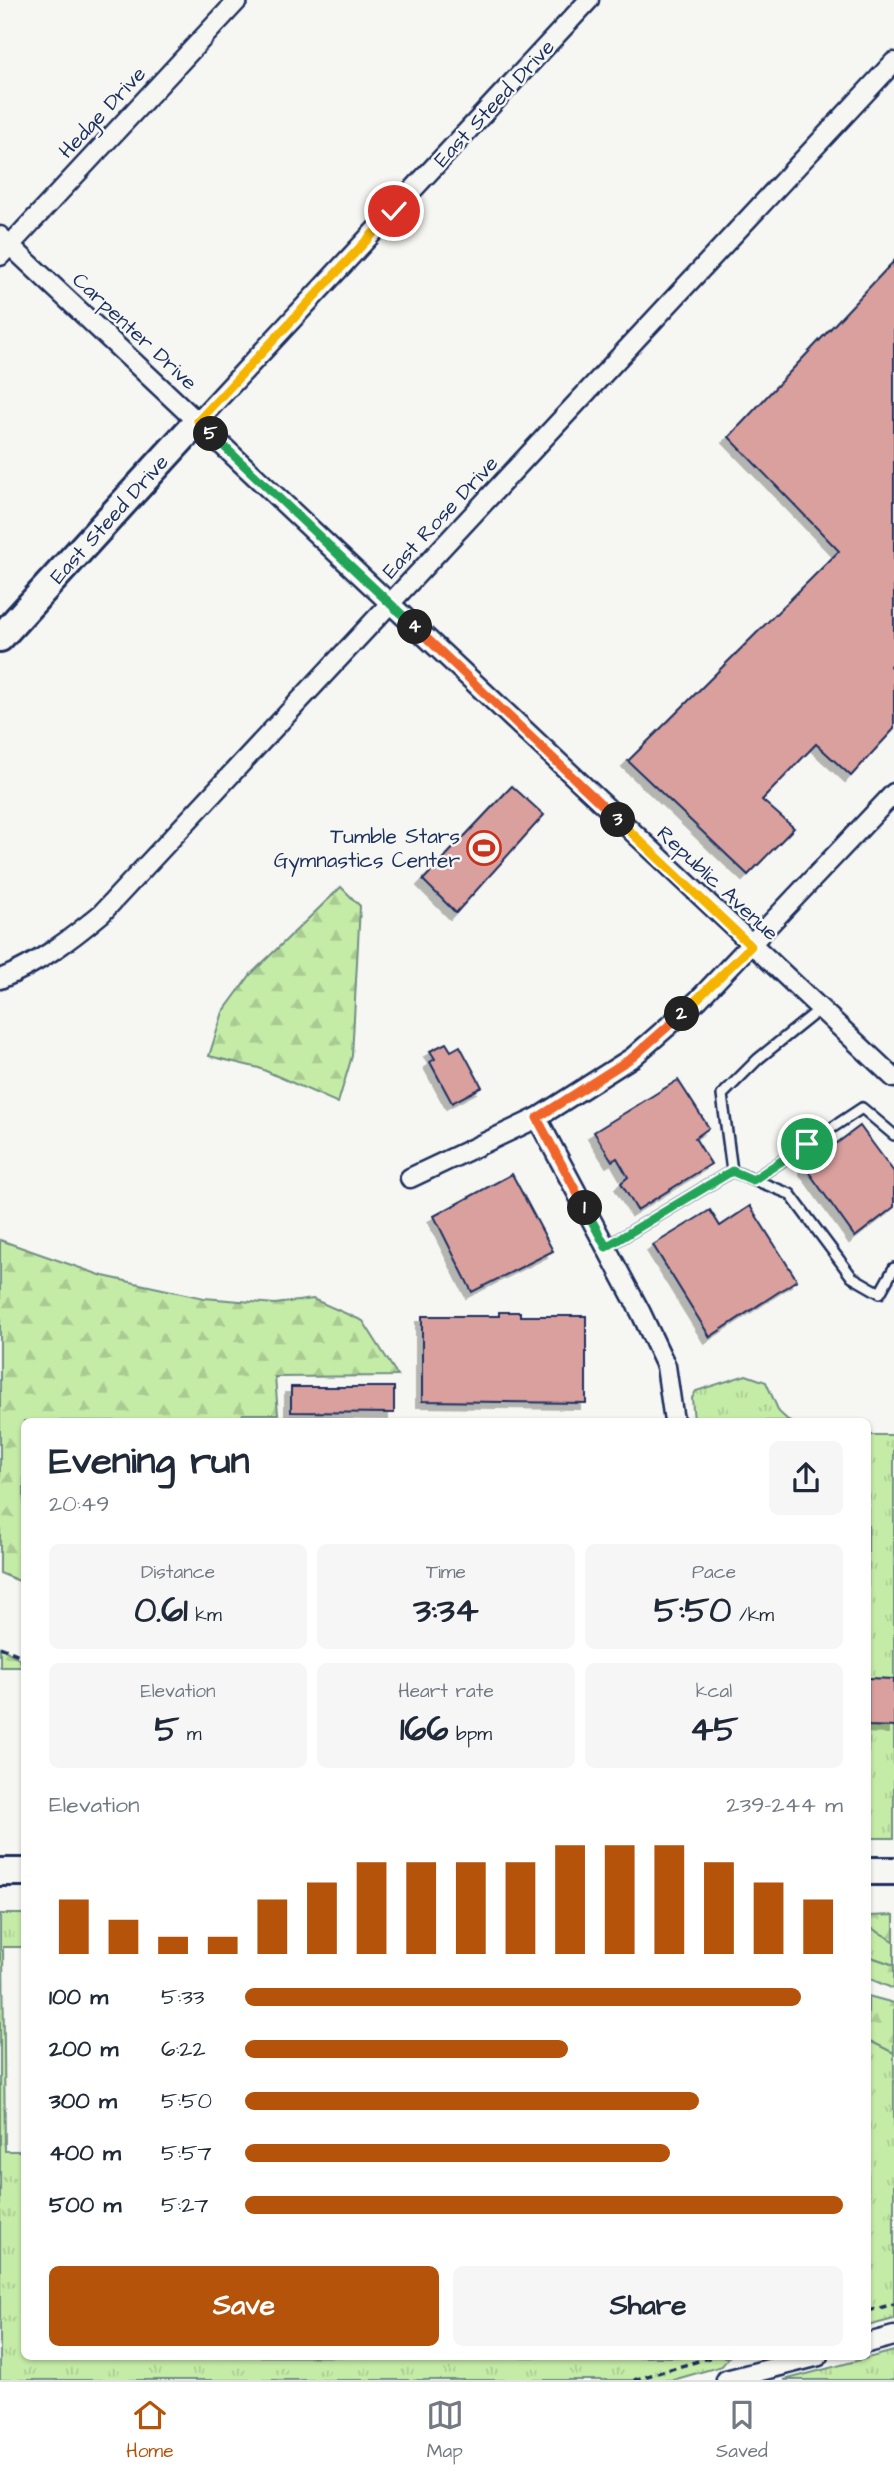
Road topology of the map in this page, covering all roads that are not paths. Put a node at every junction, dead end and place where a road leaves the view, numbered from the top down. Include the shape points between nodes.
1 (238, 0) edge
2 (589, 0) edge
3 (894, 62) edge
4 (3, 246) edge
5 (198, 421) junction
6 (390, 604) junction
7 (0, 638) edge
8 (894, 793) edge
9 (751, 946) junction
10 (0, 979) edge
11 (820, 1009) junction
12 (894, 1078) edge
13 (537, 1118) junction
14 (894, 1135) edge
15 (732, 1171) junction
16 (410, 1178) dead end
17 (753, 1180) junction
18 (606, 1247) junction
19 (894, 1268) edge
20 (674, 1418) edge
21 (871, 1871) edge
22 (894, 1871) edge
23 (0, 1872) edge
24 (21, 1872) edge
25 (894, 2336) edge
26 (871, 2342) edge
27 (798, 2360) edge
28 (754, 2369) edge
29 (726, 2380) edge

1 - 4 street, Hedge Drive
2 - 5 street, East Steed Drive
3 - 6 street, East Rose Drive
4 - 5 street, Carpenter Drive
5 - 6 street, Carpenter Drive
5 - 7 street, East Steed Drive
6 - 9 street, Republic Avenue
6 - 10 street, East Rose Drive via 102,913 71,939
8 - 9 street
9 - 11 street, Republic Avenue
9 - 13 street via 633,1057
11 - 12 street, Republic Avenue
11 - 15 lane via 722,1095
13 - 16 street
13 - 18 street
14 - 17 lane via 862,1108
15 - 17 lane
15 - 18 lane
17 - 19 lane via 790,1194 852,1277 880,1293
18 - 20 street via 666,1366
21 - 22 street
23 - 24 street
25 - 26 street
27 - 28 street
28 - 29 street

